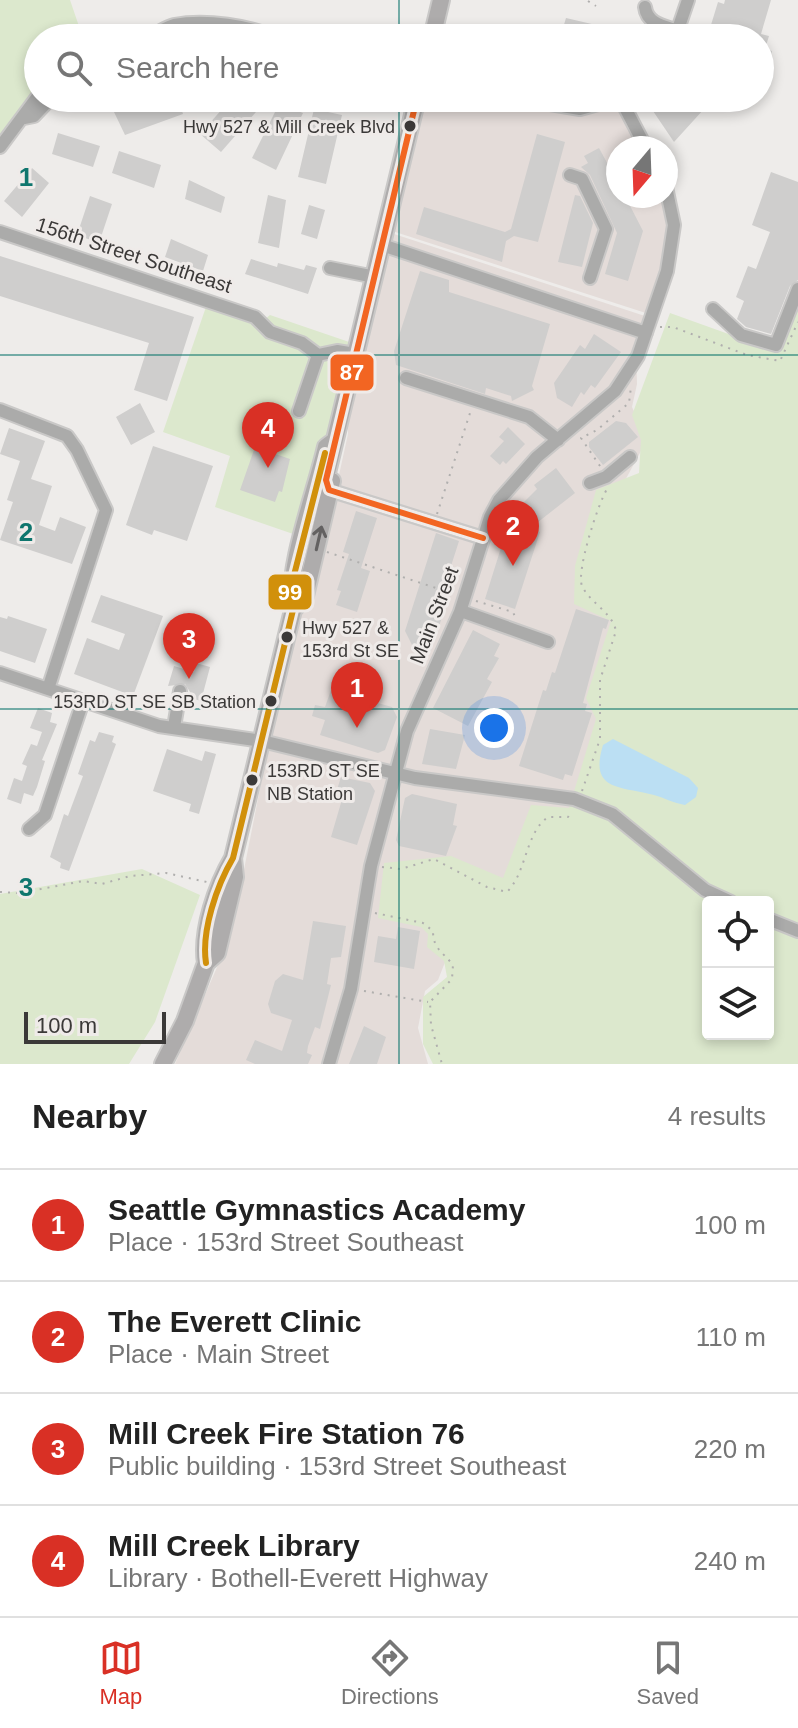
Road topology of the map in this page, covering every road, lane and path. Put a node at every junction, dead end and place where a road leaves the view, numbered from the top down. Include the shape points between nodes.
1 (441, 0) edge
2 (688, 0) edge
3 (588, 1) edge
4 (596, 6) dead end
5 (645, 7) dead end
6 (435, 24) edge
7 (656, 24) edge
8 (680, 24) edge
9 (28, 112) edge
10 (38, 112) edge
11 (414, 112) edge
12 (627, 112) edge
13 (24, 118) junction
14 (640, 136) edge
15 (0, 147) edge
16 (570, 175) dead end
17 (670, 208) edge
18 (0, 232) edge
19 (382, 245) junction
20 (330, 268) dead end
21 (375, 277) junction
22 (590, 278) dead end
23 (798, 289) edge
24 (713, 309) dead end
25 (798, 322) edge
26 (658, 326) dead end
27 (646, 333) junction
28 (355, 354) junction
29 (318, 355) junction
30 (406, 378) dead end
31 (630, 384) dead end
32 (474, 400) junction
33 (0, 410) edge
34 (299, 411) dead end
35 (558, 440) junction
36 (334, 441) junction
37 (630, 457) dead end
38 (606, 477) junction
39 (590, 483) dead end
40 (329, 490) junction
41 (434, 523) junction
42 (483, 538) junction
43 (316, 549) junction
44 (459, 595) dead end
45 (472, 600) dead end
46 (293, 610) junction
47 (461, 611) junction
48 (527, 623) dead end
49 (548, 642) dead end
50 (0, 673) edge
51 (48, 689) junction
52 (180, 691) dead end
53 (83, 701) junction
54 (174, 727) junction
55 (262, 741) junction
56 (395, 774) junction
57 (578, 801) junction
58 (29, 829) dead end
59 (233, 858) junction
60 (380, 867) dead end
61 (220, 885) junction
62 (0, 892) edge
63 (718, 896) edge
64 (373, 913) dead end
65 (774, 921) edge
66 (798, 931) edge
67 (206, 963) junction
68 (351, 989) junction
69 (430, 1002) junction
70 (163, 1064) edge
71 (329, 1064) edge
72 (442, 1064) edge

1 - 6 main road
2 - 8 street
3 - 4 path
5 - 7 street
9 - 13 street
10 - 13 street
11 - 19 main road
12 - 14 street
13 - 15 street
16 - 22 street via 582,179 606,229
17 - 27 street, Main Street via 674,225 667,271
18 - 29 street, 156th Street Southeast via 255,317 270,332
19 - 21 main road
19 - 27 street
20 - 21 street
21 - 28 main road
23 - 24 street via 776,345 741,335
25 - 26 path via 780,361
27 - 35 street, Main Street via 615,391
28 - 29 street
28 - 36 main road
29 - 34 street
30 - 32 street
31 - 38 path via 629,403 581,438
32 - 35 street via 529,417
32 - 41 path
33 - 51 street via 67,436 106,510
35 - 42 street, Main Street via 510,483
36 - 40 main road via 339,451
36 - 46 main road via 326,447 290,591
37 - 38 street
38 - 39 street
38 - 57 path via 609,485 587,537 581,580 616,631 600,680 600,739
40 - 41 street
43 -> 40 main road
41 - 42 street
42 - 47 street, Main Street
43 - 44 path
43 - 46 main road via 305,596
45 - 48 path via 513,612
46 - 55 main road
47 - 49 street
47 - 56 street, Main Street via 418,704
50 - 51 street
51 - 53 street
52 - 54 street
53 - 54 street
53 - 58 street via 45,815
54 - 55 street
55 - 56 street
55 - 59 main road
56 - 57 street
56 - 68 street, Main Street via 371,863
57 - 60 path via 568,817 548,817 538,825 507,892 434,859 401,869
57 - 63 street via 612,814
59 - 61 main road
59 - 67 main road via 235,877 217,953
61 - 62 path via 166,873
61 - 67 main road via 204,948
64 - 69 path via 423,923 433,931 433,943 453,965 452,979
65 - 66 street
67 - 70 main road
68 - 69 path
68 - 71 street, Main Street
69 - 72 path

